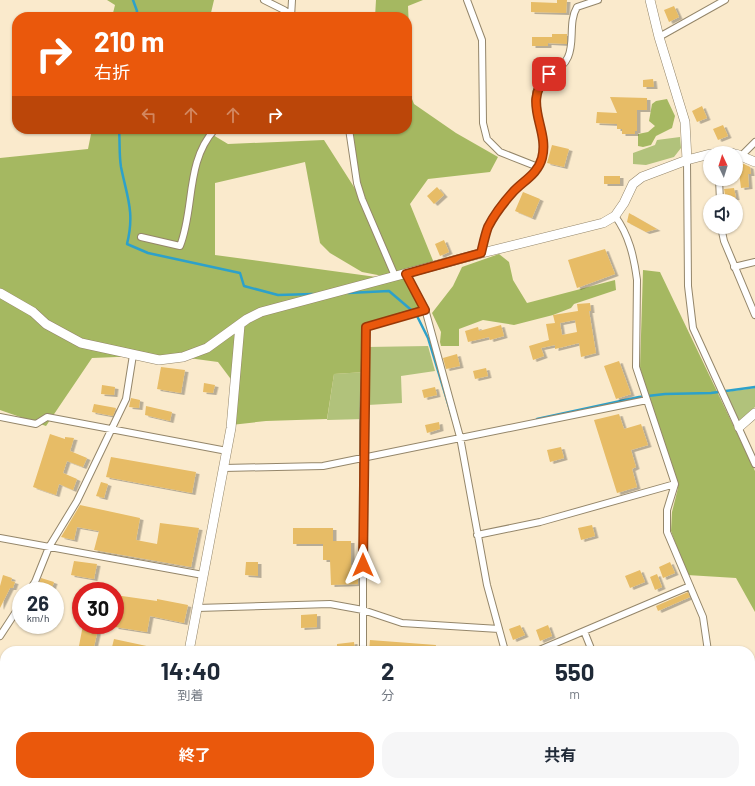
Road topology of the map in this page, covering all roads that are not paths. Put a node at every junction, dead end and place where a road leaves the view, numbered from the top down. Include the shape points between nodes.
1 (264, 0) edge
2 (292, 0) edge
3 (467, 0) edge
4 (598, 0) edge
5 (650, 0) edge
6 (725, 0) edge
7 (285, 12) edge
8 (292, 12) edge
9 (659, 37) junction
10 (211, 134) edge
11 (350, 134) edge
12 (755, 142) edge
13 (743, 152) edge
14 (703, 156) edge
15 (743, 156) edge
16 (687, 160) junction
17 (755, 162) edge
18 (538, 167) junction
19 (615, 216) junction
20 (722, 234) edge
21 (141, 237) dead end
22 (481, 253) junction
23 (755, 262) edge
24 (734, 267) junction
25 (406, 274) junction
26 (395, 276) junction
27 (0, 293) edge
28 (425, 310) junction
29 (755, 315) edge
30 (240, 325) junction
31 (133, 355) junction
32 (647, 400) junction
33 (755, 413) edge
34 (0, 417) edge
35 (739, 427) junction
36 (111, 429) junction
37 (460, 437) junction
38 (227, 451) junction
39 (363, 458) junction
40 (755, 464) edge
41 (224, 468) junction
42 (675, 484) junction
43 (477, 535) junction
44 (0, 538) edge
45 (49, 547) junction
46 (203, 575) junction
47 (36, 582) edge
48 (690, 586) junction
49 (197, 608) junction
50 (363, 610) junction
51 (12, 618) edge
52 (499, 629) junction
53 (584, 631) junction
54 (0, 636) edge
55 (190, 646) edge
56 (363, 646) edge
57 (504, 646) edge
58 (549, 646) edge
59 (590, 646) edge
60 (707, 646) edge

1 - 7 street
2 - 8 street
3 - 18 street via 482,40 483,123 487,139 500,152
4 - 18 street via 577,7 574,12 568,58 560,69 549,74 537,88 536,106 543,149
5 - 9 street
6 - 9 street
9 - 16 street via 685,122
10 - 21 street via 203,144 194,169 184,236 180,246
11 - 26 street via 362,199
12 - 13 street
14 - 16 street
15 - 17 street
16 - 19 street via 655,171 633,184
16 - 35 street via 689,312 693,328
18 - 22 street via 532,176 514,191 492,221
19 - 22 street via 603,223
19 - 32 street via 628,237 636,267 636,367
20 - 24 street
22 - 25 street
23 - 24 street
24 - 29 street
25 - 26 street
25 - 28 street
26 - 30 street via 261,312
27 - 31 street via 33,312 46,324 81,343
28 - 37 street
28 - 39 street via 366,327
30 - 31 street via 207,348 183,357 159,360
30 - 38 street
31 - 36 street via 126,399
32 - 37 street
32 - 42 street
33 - 35 street
34 - 36 street via 36,424 47,417
35 - 40 street
36 - 38 street
36 - 45 street via 77,501
37 - 39 street
37 - 43 street
38 - 41 street
39 - 41 street via 323,466
39 - 50 street
41 - 46 street
42 - 43 street via 540,522
42 - 48 street via 667,510 667,532
43 - 52 street
44 - 45 street
45 - 46 street
45 - 47 street
46 - 49 street
48 - 53 street
48 - 60 street via 704,617
49 - 50 street via 330,604
49 - 55 street
50 - 52 street via 413,625
50 - 56 street
51 - 54 street
52 - 57 street
53 - 58 street
53 - 59 street

